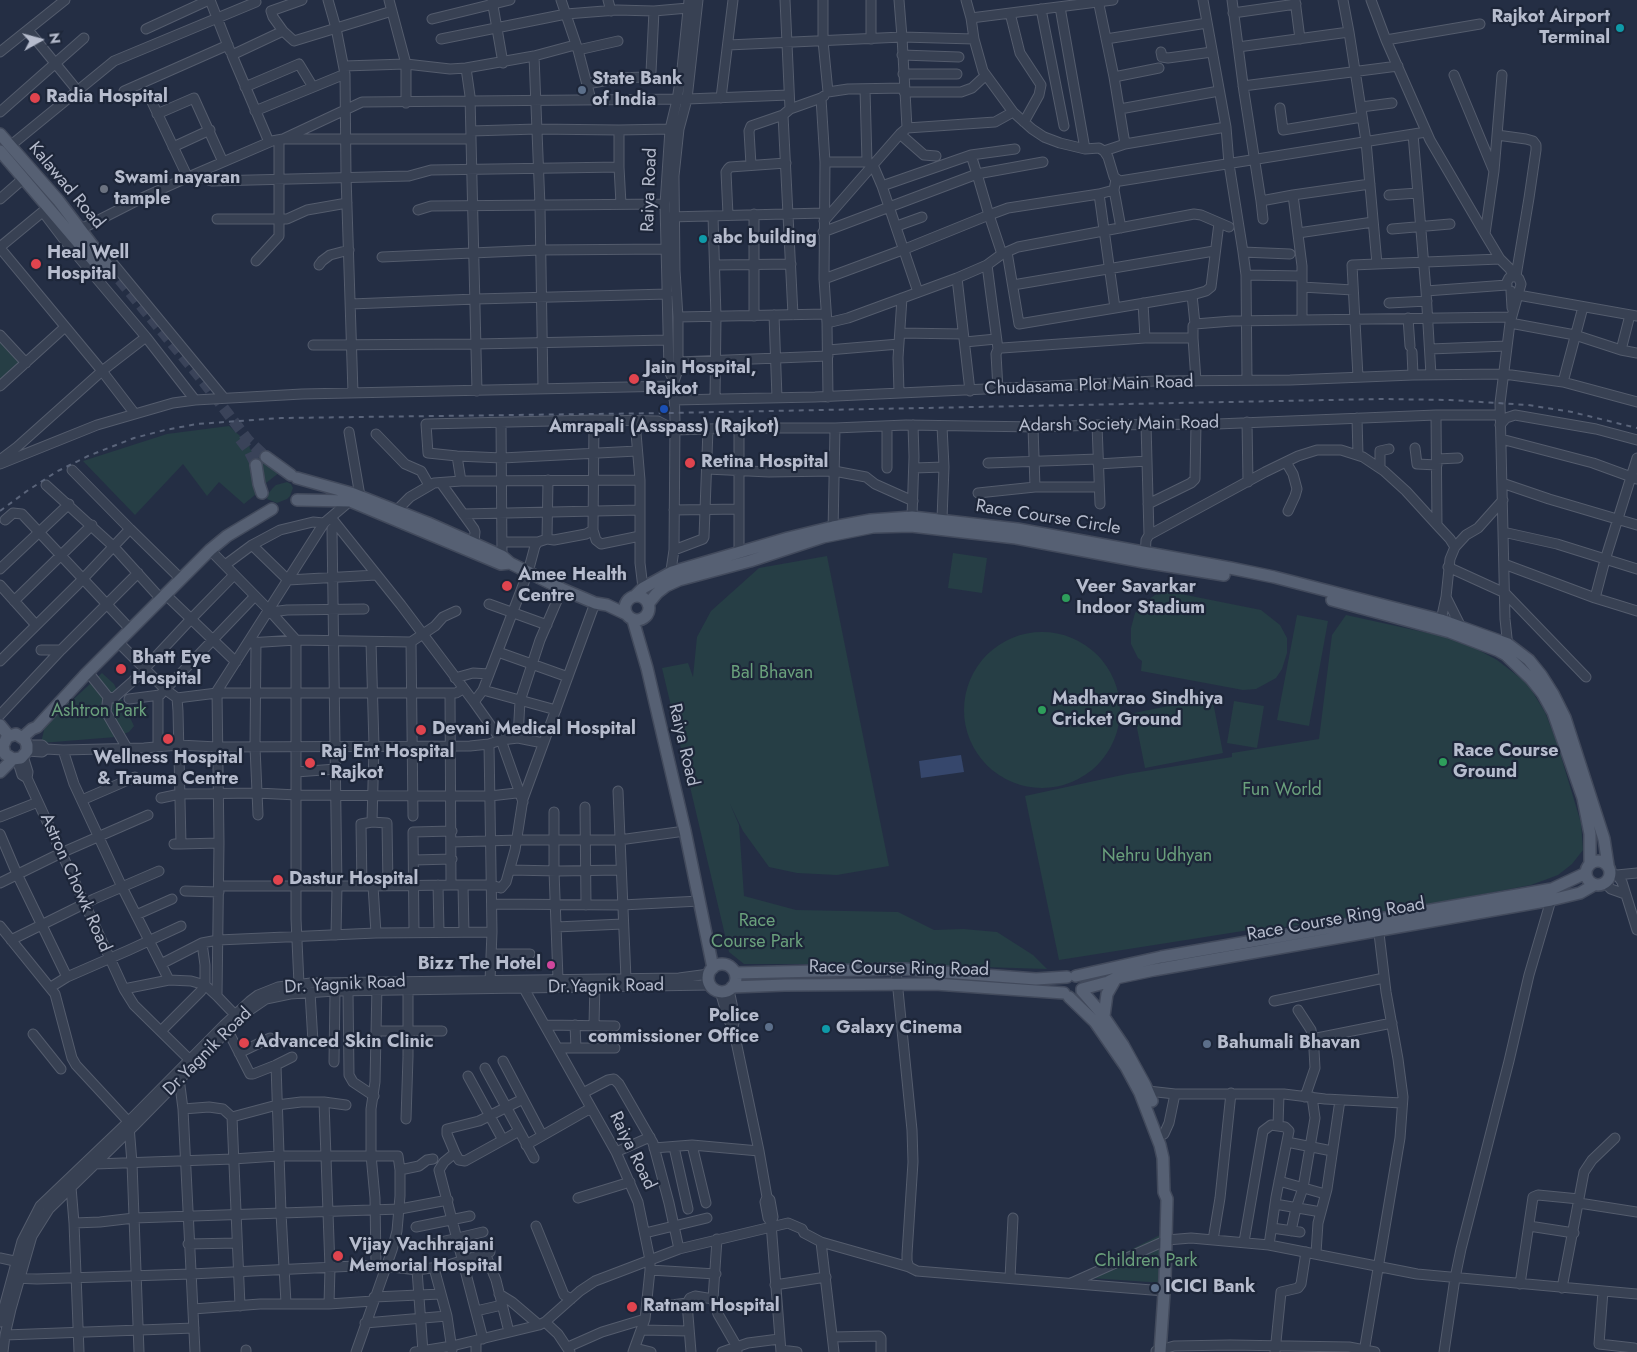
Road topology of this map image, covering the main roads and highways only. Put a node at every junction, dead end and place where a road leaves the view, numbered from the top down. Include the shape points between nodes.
1 (0, 134) edge
2 (3, 151) edge
3 (266, 457) tunnel mouth
4 (256, 465) tunnel mouth
5 (262, 492) dead end
6 (355, 497) junction
7 (297, 500) dead end
8 (272, 509) dead end
9 (833, 531) junction
10 (1145, 557) junction
11 (506, 560) junction
12 (635, 594) junction
13 (601, 604) junction
14 (648, 604) junction
15 (629, 617) junction
16 (1503, 647) junction
17 (0, 726) edge
18 (5, 736) edge
19 (18, 752) edge
20 (0, 772) edge
21 (1588, 868) junction
22 (1607, 876) junction
23 (1378, 925) junction
24 (735, 973) junction
25 (1072, 976) junction
26 (1116, 978) junction
27 (719, 983) junction
28 (1082, 990) junction
29 (1066, 995) junction
30 (1104, 1016) junction
31 (1144, 1092) junction
32 (1167, 1199) junction
33 (1158, 1351) edge

1 - 2 main road, Kalawad Road
2 - 2 main road, Kalawad Road via 46,210 106,267 52,193
3 - 6 main road via 294,476
4 - 5 main road
6 - 7 main road
6 - 11 main road via 397,510 474,542
6 - 11 main road via 501,564
8 - 19 main road via 210,550 88,672
9 - 10 main road, Race Course Circle via 911,526
9 - 10 main road, Race Course Circle via 871,520 942,519 1017,529
9 - 12 main road, Race Course Circle via 788,538 672,572
9 - 14 main road, Race Course Circle via 750,561 679,580 666,586
10 - 16 main road, Race Course Circle via 1274,577
11 - 13 main road via 562,589
12 - 13 main road, Race Course Circle
12 - 14 main road
12 - 15 main road via 625,604
13 - 15 main road
14 - 15 main road via 649,610 641,620
15 - 27 main road, Raiya Road via 646,668
16 - 21 main road via 1544,694 1553,712 1583,798 1590,834
16 - 22 main road via 1529,660 1565,718 1604,839
17 - 18 main road
18 - 19 main road via 2,746
18 - 19 main road via 16,734
19 - 20 main road
21 - 22 main road via 1588,880
21 - 22 main road via 1594,861 1601,861
21 - 23 main road, Race Course Ring Road via 1552,889
22 - 23 main road, Race Course Ring Road via 1580,893 1551,900
23 - 25 main road, Race Course Ring Road via 1170,956
23 - 26 main road, Race Course Ring Road
24 - 25 main road, Race Course Ring Road via 896,970 1036,979
24 - 27 main road via 736,980
24 - 27 main road, Race Course Ring Road via 726,965 719,964
25 - 28 main road via 1081,980
25 - 29 main road via 1061,983
26 - 28 main road, Race Course Ring Road
26 - 30 main road via 1106,994
27 - 29 main road, Race Course Ring Road via 944,984
28 - 29 main road via 1078,996
28 - 30 main road
29 - 31 main road via 1095,1022
30 - 31 main road via 1123,1045
31 - 32 main road via 1163,1158
31 - 32 main road via 1168,1147 1170,1192
32 - 33 main road

